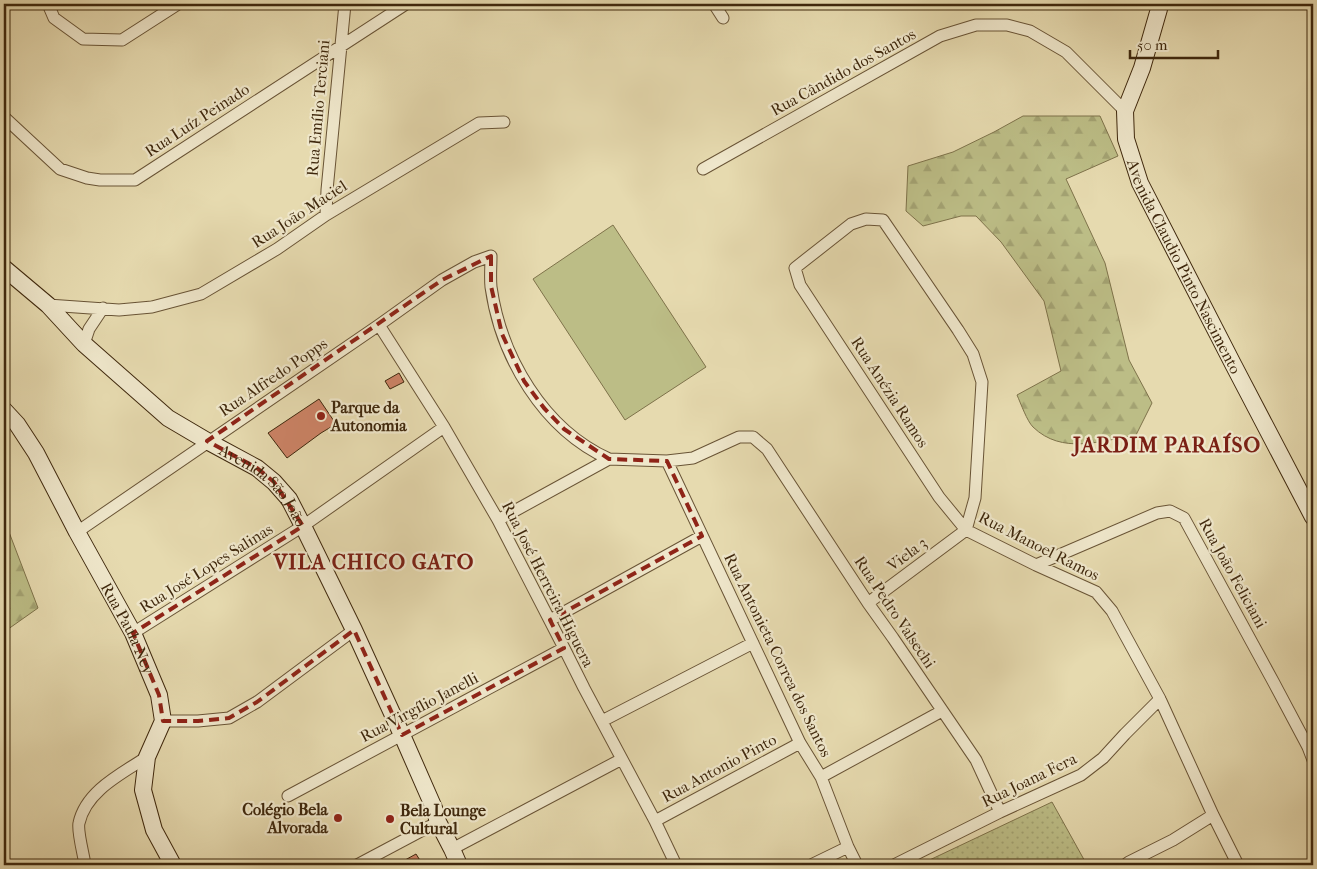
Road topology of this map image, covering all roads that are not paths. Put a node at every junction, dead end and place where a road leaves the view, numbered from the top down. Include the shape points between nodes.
1 (48, 4) edge
2 (178, 4) edge
3 (345, 4) edge
4 (406, 4) edge
5 (714, 4) edge
6 (1158, 4) edge
7 (723, 18) dead end
8 (340, 47) junction
9 (1125, 112) junction
10 (4, 116) edge
11 (504, 122) dead end
12 (704, 169) dead end
13 (326, 215) junction
14 (6, 267) edge
15 (795, 268) joint
16 (48, 305) junction
17 (104, 308) junction
18 (379, 325) junction
19 (84, 344) junction
20 (4, 410) edge
21 (444, 427) junction
22 (207, 442) junction
23 (609, 459) junction
24 (667, 461) junction
25 (1313, 517) edge
26 (498, 520) junction
27 (304, 526) junction
28 (966, 530) junction
29 (77, 532) junction
30 (702, 536) junction
31 (1036, 565) junction
32 (868, 604) junction
33 (550, 620) junction
34 (354, 630) junction
35 (132, 633) junction
36 (752, 644) junction
37 (564, 648) junction
38 (1160, 699) junction
39 (942, 711) junction
40 (163, 721) junction
41 (602, 721) junction
42 (402, 735) junction
43 (1308, 736) edge
44 (800, 743) junction
45 (146, 757) junction
46 (622, 759) junction
47 (1313, 760) edge
48 (821, 777) junction
49 (288, 796) dead end
50 (1000, 812) junction
51 (1213, 815) junction
52 (655, 821) junction
53 (438, 822) junction
54 (848, 846) junction
55 (452, 849) junction
56 (85, 865) edge
57 (173, 865) edge
58 (357, 865) edge
59 (459, 865) edge
60 (676, 865) edge
61 (812, 865) edge
62 (857, 865) edge
63 (894, 865) edge
64 (1125, 865) edge
65 (1238, 865) edge

1 - 2 street via 54,18 83,39 122,40
3 - 8 street, Rua Emílio Terciani
4 - 8 street, Rua Luíz Peinado
5 - 7 street
6 - 9 main road, Avenida Claudio Pinto Nascimento via 1142,68
8 - 10 street, Rua Luíz Peinado via 134,180 100,180 60,170
8 - 13 street, Rua Emílio Terciani
9 - 12 street, Rua Cândido dos Santos via 1066,52 1030,31 1007,25 976,25 940,36
9 - 25 main road, Avenida Claudio Pinto Nascimento via 1126,139 1140,183
11 - 13 street, Rua João Maciel via 479,122
13 - 17 street, Rua João Maciel via 277,249 201,294 152,307
14 - 16 main road, Avenida São João
15 - 28 street, Rua Anézia Ramos via 805,293 939,497
15 - 28 street, Rua Manoel Ramos via 851,224 866,219 883,220 973,354 982,382 975,498
16 - 17 street, Rua João Maciel
16 - 19 main road, Avenida São João
17 - 19 street via 89,329
18 - 21 street, Rua José Herreira Higuera
18 - 22 street, Rua Alfredo Popps
18 - 23 street, Rua Alfredo Popps via 442,280 490,256 491,286 502,334 524,381 564,429
19 - 22 main road, Avenida São João via 168,418
20 - 29 main road, Rua Paula Ney via 36,454
21 - 26 street, Rua José Herreira Higuera
21 - 27 street, Rua José Lopes Salinas
22 - 27 main road, Avenida São João via 257,468 274,482
22 - 29 street, Rua Alfredo Popps
23 - 24 street
23 - 26 street
24 - 30 street, Rua Antonieta Correa dos Santos
24 - 32 street, Rua Pedro Valsechi via 693,458 739,437 753,437 767,450
26 - 33 street, Rua José Herreira Higuera
27 - 34 main road, Avenida São João
27 - 35 street, Rua José Lopes Salinas
28 - 31 street, Rua Manoel Ramos
28 - 32 street, Viela 3
29 - 35 main road, Rua Paula Ney
30 - 33 street
30 - 36 street, Rua Antonieta Correa dos Santos
31 - 38 street, Rua Manoel Ramos via 1096,592 1112,611
31 - 43 street, Rua João Feliciani via 1157,513 1170,511 1184,518
32 - 39 street, Rua Pedro Valsechi
33 - 37 street, Rua José Herreira Higuera
34 - 40 street via 257,702 229,718 198,722
34 - 42 main road, Avenida São João
35 - 40 main road, Rua Paula Ney via 159,694
36 - 41 street
36 - 44 street, Rua Antonieta Correa dos Santos
37 - 41 street, Rua José Herreira Higuera
37 - 42 street, Rua Virgílio Janelli
38 - 50 street, Rua Joana Fera via 1103,758 1081,775
38 - 51 street, Rua Manoel Ramos
39 - 48 street
39 - 50 street, Rua Pedro Valsechi via 976,760
40 - 45 main road
41 - 46 street, Rua José Herreira Higuera
42 - 49 street, Rua Virgílio Janelli
42 - 53 main road, Avenida São João
43 - 47 street, Rua João Feliciani
44 - 48 street, Rua Antonieta Correa dos Santos
44 - 52 street, Rua Antonio Pinto
45 - 56 street via 100,789 87,803 78,825
45 - 57 main road via 143,790 154,830
46 - 52 street, Rua José Herreira Higuera
46 - 55 street
48 - 54 street, Rua Antonieta Correa dos Santos
50 - 63 street, Rua Joana Fera
51 - 64 street
51 - 65 street, Rua Manoel Ramos
52 - 60 street, Rua José Herreira Higuera
53 - 55 main road, Avenida São João
53 - 58 street
54 - 61 street
54 - 62 street, Rua Antonieta Correa dos Santos
55 - 59 main road, Avenida São João

